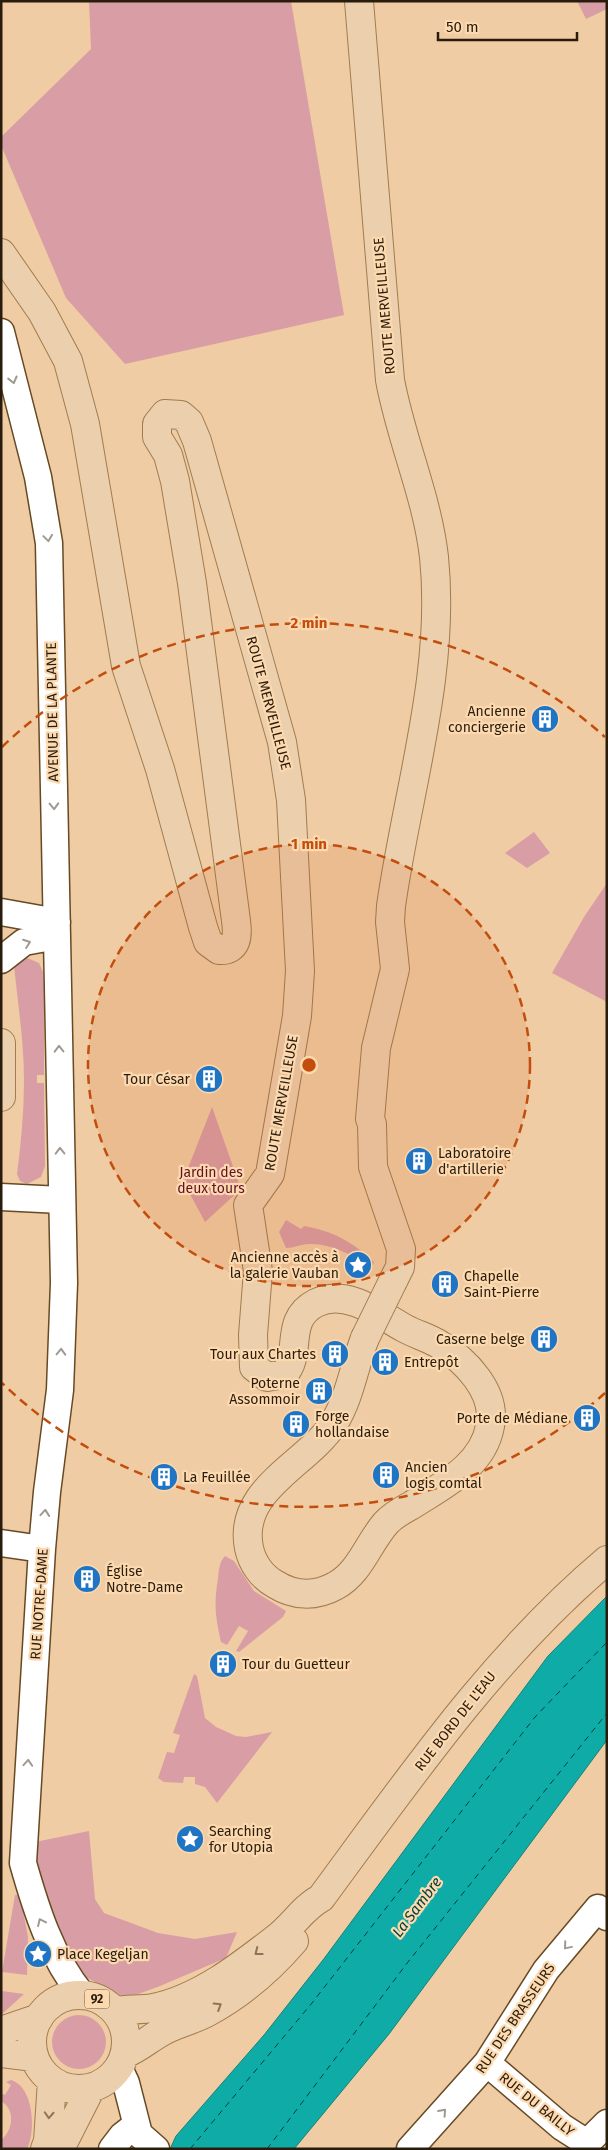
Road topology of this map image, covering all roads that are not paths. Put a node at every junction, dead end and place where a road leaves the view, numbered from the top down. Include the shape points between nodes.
1 (359, 1) edge
2 (1, 253) edge
3 (1, 332) edge
4 (1, 912) edge
5 (57, 929) junction
6 (1, 960) edge
7 (1, 1043) edge
8 (2, 1087) edge
9 (1, 1097) edge
10 (60, 1098) joint
11 (1, 1197) edge
12 (61, 1200) junction
13 (1, 1543) edge
14 (42, 1549) junction
15 (607, 1560) edge
16 (321, 1898) junction
17 (602, 1913) edge
18 (82, 1995) junction
19 (115, 2011) junction
20 (38, 2018) junction
21 (1, 2031) edge
22 (1, 2053) edge
23 (34, 2057) junction
24 (487, 2063) junction
25 (110, 2073) junction
26 (52, 2081) junction
27 (134, 2118) junction
28 (607, 2123) edge
29 (587, 2146) edge
30 (45, 2149) edge
31 (60, 2149) edge
32 (112, 2149) edge
33 (156, 2149) edge
34 (410, 2149) edge

1 - 2 main road, ROUTE MERVEILLEUSE, bridge via 390,380 429,526 436,592 429,688 391,906 394,979 376,1048 370,1119 373,1167 401,1249 400,1267 393,1281 365,1338 335,1422 316,1446 260,1496 248,1519 248,1544 253,1560 268,1580 293,1592 319,1592 343,1582 390,1519 465,1469 487,1438 491,1416 489,1402 478,1380 449,1350 365,1306 343,1298 319,1301 302,1314 295,1332 290,1365 284,1374 267,1377 254,1367 258,1271 248,1206 270,1174 300,983 292,800 282,742 197,441 185,418 175,413 165,414 158,420 156,433 168,455 175,481 192,582 238,935 228,949 219,950 211,946 203,926 160,769 126,666 85,424 68,362 42,312
3 -> 5 street, AVENUE DE LA PLANTE via 38,477 49,543
4 - 5 street
6 -> 5 street via 24,942
10 -> 5 street, AVENUE DE LA PLANTE
7 - 8 main road
8 - 9 main road
12 -> 10 street, RUE NOTRE-DAME
11 - 12 street
14 -> 12 street, RUE NOTRE-DAME via 60,1390 64,1283
13 - 14 street
18 -> 14 street, RUE NOTRE-DAME via 71,1981 37,1912 23,1863
15 - 16 main road, RUE BORD DE L'EAU via 551,1610 490,1675
16 -> 19 main road, RUE BORD DE L'EAU via 310,1904 287,1930 245,1962 186,1998 152,2008
25 -> 16 main road, RUE BORD DE L'EAU via 158,2033 208,2012 261,1976 320,1909
17 -> 24 street, RUE DES BRASSEURS via 546,1970
18 - 19 main road, 92 via 103,2001
18 - 20 main road, 92 via 57,2001
19 - 25 main road, 92 via 126,2034
20 - 21 main road
20 - 23 main road via 32,2037
22 - 23 main road
23 - 26 main road via 41,2071
24 - 29 street, RUE DU BAILLY
34 -> 24 street, RUE DES BRASSEURS
25 - 26 main road via 71,2089
25 - 27 street
25 - 31 main road
26 -> 30 main road
27 - 32 street
27 - 33 street via 139,2134
28 - 29 street

